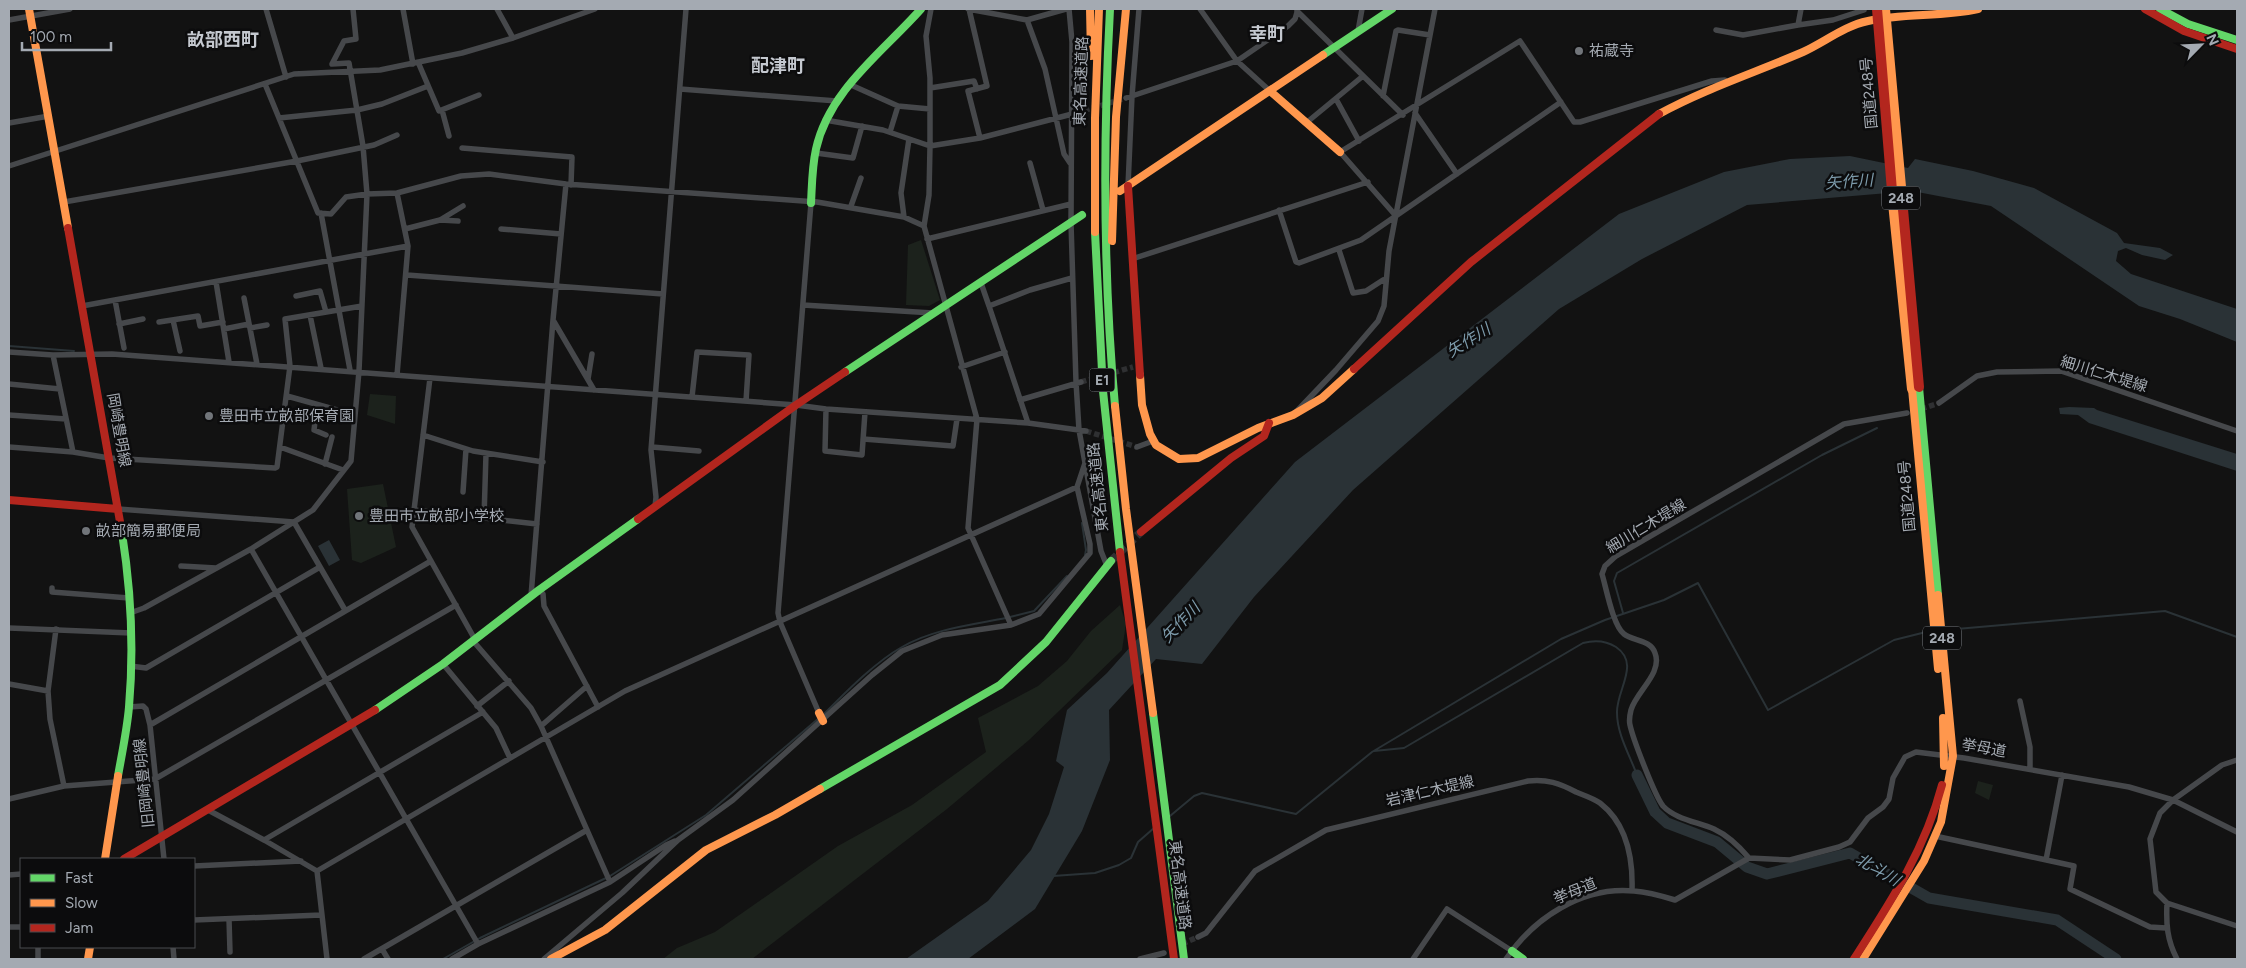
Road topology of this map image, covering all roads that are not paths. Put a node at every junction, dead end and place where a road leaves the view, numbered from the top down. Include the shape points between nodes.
1 (70, 9) edge
2 (266, 9) edge
3 (353, 9) edge
4 (403, 9) edge
5 (497, 9) edge
6 (595, 9) edge
7 (686, 9) edge
8 (921, 9) edge
9 (931, 9) edge
10 (968, 9) edge
11 (1068, 9) edge
12 (1090, 9) edge
13 (1099, 9) edge
14 (1110, 9) edge
15 (1126, 9) edge
16 (1140, 9) edge
17 (1200, 9) edge
18 (1362, 9) edge
19 (1392, 9) edge
20 (1435, 9) edge
21 (1801, 9) edge
22 (1978, 9) edge
23 (2146, 9) edge
24 (2160, 9) edge
25 (1297, 10) edge
26 (1864, 10) edge
27 (1878, 10) edge
28 (30, 12) edge
29 (9, 20) edge
30 (1027, 20) junction
31 (1798, 25) junction
32 (1716, 30) dead end
33 (1358, 31) junction
34 (1430, 35) junction
35 (513, 38) junction
36 (2237, 40) edge
37 (1334, 48) junction
38 (2237, 49) edge
39 (1237, 62) junction
40 (416, 63) junction
41 (351, 72) junction
42 (286, 76) junction
43 (1363, 76) junction
44 (1729, 80) junction
45 (265, 84) junction
46 (851, 85) junction
47 (428, 86) junction
48 (930, 88) junction
49 (680, 89) junction
50 (977, 89) junction
51 (1270, 91) junction
52 (479, 94) dead end
53 (1383, 96) junction
54 (1129, 97) junction
55 (1336, 99) junction
56 (837, 101) junction
57 (1562, 102) junction
58 (1417, 105) junction
59 (898, 106) junction
60 (930, 109) junction
61 (357, 110) junction
62 (442, 110) junction
63 (1074, 113) junction
64 (1415, 113) junction
65 (1403, 115) junction
66 (49, 116) junction
67 (279, 118) junction
68 (825, 120) junction
69 (1055, 120) junction
70 (9, 123) edge
71 (1306, 123) junction
72 (862, 126) junction
73 (890, 132) junction
74 (398, 135) dead end
75 (449, 136) dead end
76 (980, 138) junction
77 (909, 139) junction
78 (1359, 141) junction
79 (363, 146) junction
80 (930, 146) junction
81 (462, 148) dead end
82 (55, 152) junction
83 (1340, 152) junction
84 (816, 153) junction
85 (297, 161) junction
86 (1030, 163) dead end
87 (1071, 165) junction
88 (9, 166) edge
89 (1094, 170) junction
90 (1457, 174) junction
91 (861, 178) dead end
92 (1368, 182) junction
93 (568, 184) junction
94 (1124, 188) junction
95 (397, 193) junction
96 (670, 193) junction
97 (367, 194) junction
98 (64, 202) junction
99 (811, 203) junction
100 (1071, 204) junction
101 (463, 206) dead end
102 (851, 206) junction
103 (1043, 210) junction
104 (1279, 210) junction
105 (321, 213) junction
106 (1082, 215) dead end
107 (1396, 216) junction
108 (904, 217) junction
109 (440, 220) junction
110 (458, 221) dead end
111 (1071, 223) junction
112 (924, 226) junction
113 (405, 229) junction
114 (501, 229) dead end
115 (561, 234) junction
116 (927, 239) junction
117 (408, 246) junction
118 (1339, 250) junction
119 (364, 255) junction
120 (1132, 259) junction
121 (329, 262) junction
122 (407, 275) junction
123 (1072, 278) junction
124 (1382, 280) dead end
125 (216, 282) junction
126 (981, 283) junction
127 (556, 284) junction
128 (663, 294) junction
129 (296, 296) dead end
130 (244, 298) dead end
131 (115, 300) junction
132 (803, 305) junction
133 (82, 306) junction
134 (362, 306) junction
135 (946, 306) junction
136 (989, 306) junction
137 (340, 310) junction
138 (326, 312) junction
139 (935, 314) junction
140 (310, 315) junction
141 (143, 319) dead end
142 (173, 320) junction
143 (553, 320) junction
144 (159, 322) dead end
145 (223, 322) junction
146 (119, 324) junction
147 (267, 325) dead end
148 (250, 326) junction
149 (224, 329) junction
150 (1110, 337) junction
151 (124, 348) dead end
152 (180, 351) dead end
153 (9, 352) edge
154 (1005, 352) junction
155 (592, 354) dead end
156 (53, 355) junction
157 (91, 355) junction
158 (229, 362) junction
159 (257, 364) junction
160 (290, 366) junction
161 (961, 366) junction
162 (321, 368) junction
163 (350, 370) junction
164 (359, 371) junction
165 (397, 375) junction
166 (430, 378) junction
167 (588, 379) junction
168 (1079, 382) junction
169 (9, 384) edge
170 (548, 387) junction
171 (60, 389) junction
172 (594, 390) junction
173 (656, 394) junction
174 (287, 396) junction
175 (692, 396) junction
176 (1020, 400) junction
177 (746, 401) junction
178 (1939, 403) tunnel mouth
179 (318, 405) junction
180 (796, 405) junction
181 (826, 409) junction
182 (865, 412) junction
183 (1906, 413) dead end
184 (9, 415) edge
185 (355, 415) junction
186 (1294, 415) junction
187 (66, 419) junction
188 (957, 419) junction
189 (977, 419) junction
190 (1028, 423) junction
191 (1270, 423) junction
192 (1083, 430) junction
193 (2237, 431) edge
194 (423, 435) junction
195 (863, 440) junction
196 (1153, 441) junction
197 (280, 447) junction
198 (652, 447) junction
199 (1136, 447) tunnel mouth
200 (9, 448) edge
201 (466, 449) junction
202 (699, 451) dead end
203 (73, 452) junction
204 (486, 454) junction
205 (109, 458) junction
206 (543, 462) junction
207 (1085, 463) junction
208 (325, 464) junction
209 (343, 470) junction
210 (1077, 488) junction
211 (464, 492) dead end
212 (9, 500) edge
213 (655, 507) junction
214 (118, 509) junction
215 (415, 510) junction
216 (484, 518) junction
217 (294, 522) junction
218 (537, 524) junction
219 (1141, 532) tunnel mouth
220 (970, 536) junction
221 (251, 549) junction
222 (431, 562) junction
223 (1109, 564) joint
224 (180, 566) dead end
225 (320, 567) junction
226 (216, 568) junction
227 (52, 588) dead end
228 (275, 593) junction
229 (535, 593) junction
230 (129, 598) junction
231 (456, 605) junction
232 (345, 610) junction
233 (130, 613) junction
234 (780, 622) junction
235 (1010, 625) junction
236 (9, 628) edge
237 (56, 629) junction
238 (131, 633) junction
239 (300, 636) junction
240 (474, 640) junction
241 (443, 664) junction
242 (130, 666) junction
243 (327, 681) junction
244 (509, 681) junction
245 (9, 684) edge
246 (587, 686) junction
247 (48, 691) junction
248 (2020, 701) dead end
249 (477, 706) junction
250 (129, 707) junction
251 (598, 707) junction
252 (483, 712) junction
253 (821, 717) junction
254 (150, 725) junction
255 (351, 725) junction
256 (542, 726) junction
257 (546, 738) junction
258 (1949, 755) junction
259 (510, 758) junction
260 (2237, 760) edge
261 (2030, 769) junction
262 (380, 772) junction
263 (2062, 775) junction
264 (156, 779) junction
265 (117, 784) junction
266 (64, 786) junction
267 (9, 799) edge
268 (2173, 800) junction
269 (208, 810) junction
270 (406, 818) junction
271 (587, 830) junction
272 (2237, 832) edge
273 (1935, 836) junction
274 (162, 838) junction
275 (264, 840) junction
276 (678, 840) junction
277 (105, 858) edge
278 (126, 858) edge
279 (164, 858) edge
280 (1749, 858) junction
281 (2046, 860) junction
282 (301, 861) junction
283 (195, 866) edge
284 (317, 871) junction
285 (1909, 880) junction
286 (610, 882) junction
287 (1632, 890) junction
288 (1903, 891) junction
289 (2167, 903) junction
290 (457, 906) junction
291 (321, 915) junction
292 (1175, 915) junction
293 (229, 919) junction
294 (195, 920) edge
295 (2237, 926) edge
296 (2166, 928) junction
297 (1198, 937) tunnel mouth
298 (478, 944) junction
299 (382, 949) junction
300 (230, 952) dead end
301 (1164, 953) dead end
302 (1509, 955) edge
303 (327, 959) edge
304 (364, 959) edge
305 (388, 959) edge
306 (452, 959) edge
307 (544, 959) edge
308 (551, 959) edge
309 (1140, 959) edge
310 (1174, 959) edge
311 (1184, 959) edge
312 (1413, 959) edge
313 (1523, 959) edge
314 (1854, 959) edge
315 (1863, 959) edge
316 (2176, 959) edge

1 - 28 street
2 - 42 street
3 - 41 street via 356,39 344,41 332,64 349,63
4 - 40 street
5 - 35 street
6 - 35 street
7 - 49 street
8 - 46 main road
9 - 48 street via 926,36
10 - 30 street
10 - 50 street via 988,86
11 - 30 street
11 - 63 street
12 - 89 main road
13 - 89 main road, 東名高速道路 / E1
14 - 150 main road, 東名高速道路 / E1 via 1105,169
15 - 150 main road via 1116,117
16 - 54 street
17 - 39 street
18 - 33 street
19 - 33 main road
20 - 34 street
21 - 31 street
22 - 44 main road via 1956,14 1866,21 1804,51
23 - 38 main road via 2178,28
24 - 36 main road via 2188,24
25 - 37 street
25 - 39 street via 1288,26
26 - 31 street via 1833,20
27 - 258 main road, 国道248号 / 248, bridge via 1894,216 1916,388
28 - 29 street
28 - 66 main road, 岡崎豊明線
30 - 69 street via 1045,69
31 - 32 street via 1743,35
33 - 37 main road
34 - 53 street via 1396,31
34 - 58 street
35 - 40 street
37 - 43 street
37 - 51 main road
39 - 51 street
39 - 54 street
40 - 41 street
40 - 47 street
41 - 42 street
41 - 61 street
42 - 45 street
43 - 53 street
43 - 55 street
44 - 57 street via 1712,81 1580,122 1574,122
44 - 186 main road via 1676,104 1642,125 1470,262 1322,398
45 - 67 street
45 - 82 street
46 - 56 main road
46 - 59 street
47 - 61 street
47 - 62 street via 439,111
48 - 50 street via 974,81
48 - 60 street
49 - 56 street
49 - 96 street
50 - 76 street via 968,91
51 - 71 main road
51 - 94 main road
52 - 62 street
53 - 65 street
54 - 94 street
55 - 71 street
55 - 78 street
56 - 68 main road
57 - 58 street via 1520,41
57 - 90 street
58 - 64 street
58 - 65 street
59 - 60 street
59 - 73 street
60 - 80 street
61 - 67 street
61 - 79 street
62 - 75 street
63 - 69 street
63 - 87 street
64 - 90 street
64 - 107 street
65 - 78 street
66 - 70 street
66 - 82 main road, 岡崎豊明線
67 - 85 street
68 - 72 street
68 - 84 main road
69 - 76 street
69 - 87 street via 1064,154
71 - 83 main road
72 - 73 street
72 - 84 street via 853,158
73 - 77 street
74 - 79 street
76 - 80 street
77 - 80 street
77 - 108 street via 901,192
78 - 83 street
79 - 85 street
79 - 97 street
80 - 112 street via 929,196
81 - 93 street via 572,156
82 - 88 street
82 - 98 main road, 岡崎豊明線
83 - 92 street
84 - 99 main road
85 - 98 street
85 - 105 street via 318,213
86 - 103 street
87 - 100 street
89 - 292 main road, 東名高速道路 / E1 via 1103,394 1125,590
90 - 107 street
91 - 102 street
92 - 104 street
92 - 107 street
93 - 95 street via 489,174 461,176
93 - 96 street
93 - 115 street
94 - 120 main road
95 - 97 street
95 - 113 street
96 - 99 street
96 - 128 street
97 - 105 street via 346,197 331,214
97 - 119 street
98 - 133 main road, 岡崎豊明線
99 - 102 street
99 - 132 street
100 - 103 street
100 - 111 street
101 - 109 street
102 - 108 street
103 - 116 street
104 - 118 street via 1296,262
104 - 120 street
105 - 121 street
106 - 111 main road
107 - 118 street via 1361,240
107 - 186 street via 1389,252 1386,300 1378,321
108 - 112 street
109 - 110 street
109 - 113 street
111 - 123 street
111 - 126 main road
112 - 116 street
113 - 117 street
114 - 115 street
115 - 127 street
116 - 135 street
117 - 119 street
117 - 122 street
118 - 124 street via 1354,293 1366,291
119 - 121 street
119 - 134 street
120 - 196 main road via 1136,366 1142,405
121 - 125 street
121 - 137 street
122 - 127 street
122 - 165 street
123 - 136 street
123 - 168 street
125 - 131 street
125 - 145 street
126 - 135 main road
126 - 136 street
127 - 128 street
127 - 143 street
128 - 173 street
129 - 138 street via 320,292
130 - 148 street
131 - 133 street
131 - 146 street
132 - 139 street
132 - 180 street
133 - 157 main road, 岡崎豊明線
134 - 137 street
134 - 164 street
135 - 139 main road
135 - 161 street
136 - 154 street
137 - 138 street
137 - 163 street
138 - 140 street
139 - 180 main road
140 - 160 street via 285,320
140 - 162 street
141 - 146 street
142 - 144 street
142 - 145 street via 198,316 200,326
142 - 152 street
143 - 167 street
143 - 170 street
145 - 149 street
146 - 151 street
147 - 148 street
148 - 149 street
148 - 159 street
149 - 158 street
150 - 292 main road, 東名高速道路 / E1 via 1134,582
153 - 156 street
154 - 161 street
154 - 176 street
155 - 167 street
156 - 157 street
156 - 171 street
157 - 158 street
157 - 205 main road, 岡崎豊明線
158 - 159 street
159 - 160 street
160 - 162 street
160 - 174 street
161 - 189 street
162 - 163 street
163 - 164 street
164 - 165 street
164 - 185 street
165 - 166 street
166 - 170 street
166 - 194 street
167 - 172 street
168 - 176 street
168 - 192 street
169 - 171 street
170 - 172 street
170 - 206 street
171 - 187 street
172 - 173 street
173 - 175 street
173 - 198 street
174 - 179 street
174 - 197 street
175 - 177 street
175 - 177 street via 697,352 749,355
176 - 190 street
177 - 180 street
178 - 193 street, 細川仁木堤線 via 1977,376 1997,372 2061,371
179 - 185 street
179 - 208 street via 314,430 329,436
180 - 181 street
180 - 213 main road
180 - 234 street via 785,513
181 - 182 street
181 - 195 street via 825,451 862,455
182 - 188 street
182 - 195 street
183 - 280 street, 細川仁木堤線 via 1844,424 1616,556 1605,566 1602,574 1623,634 1649,645 1655,652 1656,664 1651,676 1630,712 1630,724 1654,790 1663,806 1675,815 1727,836
184 - 187 street
185 - 209 street via 351,460
186 - 191 main road
187 - 203 street
188 - 189 street
188 - 195 street via 954,446
189 - 190 street
189 - 220 street
190 - 192 street
191 - 196 main road via 1198,458 1179,459 1160,449
191 - 219 main road via 1264,436 1231,458
192 - 207 street
194 - 201 street
194 - 215 street
196 - 199 street
197 - 205 street via 275,468
197 - 208 street
198 - 202 street
198 - 213 street
200 - 203 street
201 - 204 street
201 - 211 street
203 - 205 street
204 - 206 street
204 - 216 street
205 - 214 main road, 岡崎豊明線
206 - 218 street
207 - 210 street
207 - 223 street via 1101,551
208 - 209 street
209 - 217 street via 313,510
210 - 220 street
210 - 235 street via 1090,553 1039,614
212 - 214 main road
213 - 229 main road
214 - 217 street
214 - 230 main road, 岡崎豊明線
215 - 216 street
215 - 222 street via 412,527
216 - 218 street
217 - 221 street
217 - 225 street
218 - 229 street
220 - 234 street
220 - 235 street
221 - 226 street
221 - 228 street
222 - 231 street
222 - 232 street
223 - 308 main road via 1052,638 1000,685 775,815 724,839 605,930
224 - 226 street
225 - 228 street
225 - 232 street
226 - 233 street
227 - 230 street via 52,592
228 - 239 street
228 - 242 street via 146,668
229 - 240 main road
229 - 246 street via 543,594 544,606
230 - 233 main road, 岡崎豊明線
231 - 240 street
231 - 243 street
232 - 239 street
233 - 238 main road, 岡崎豊明線
234 - 251 street via 625,691
234 - 253 street
235 - 253 street via 942,635 902,651
236 - 237 street
237 - 238 street
237 - 247 street
238 - 242 main road, 岡崎豊明線
239 - 243 street
239 - 254 street
240 - 241 main road
240 - 244 street
241 - 249 street
241 - 255 main road
242 - 250 main road, 岡崎豊明線
243 - 255 street
243 - 264 street
244 - 249 street
244 - 256 street
245 - 247 street
246 - 251 street
246 - 256 street
247 - 266 street via 50,719
248 - 261 street via 2030,747
249 - 252 street
250 - 254 street via 143,706
250 - 265 main road, 岡崎豊明線
251 - 257 street
252 - 259 street via 496,728
252 - 262 street
253 - 276 street via 733,800
254 - 264 street, 旧岡崎豊明線
255 - 262 street
255 - 269 main road
256 - 257 street
257 - 259 street
257 - 271 street
258 - 261 street, 挙母道
258 - 273 main road, 国道248号 / 248 via 1941,822
258 - 280 street, 挙母道 via 1916,752 1905,757 1893,778 1889,799 1868,818 1850,842 1839,848 1790,860
258 - 285 main road, 国道248号 / 248 via 1935,814
259 - 270 street
260 - 268 street via 2222,765
261 - 263 street, 挙母道
262 - 270 street
262 - 275 street
263 - 268 street, 挙母道 via 2129,787
263 - 281 street
264 - 265 street
264 - 274 street, 旧岡崎豊明線
265 - 266 street
265 - 277 main road, 岡崎豊明線
266 - 267 street
268 - 272 street, 挙母道
268 - 289 street via 2160,813 2150,840 2156,892
269 - 274 main road
269 - 275 street
270 - 284 street
270 - 290 street
271 - 286 street
271 - 290 street
273 - 281 street
273 - 285 main road, 国道248号 / 248
274 - 278 main road
274 - 279 street, 旧岡崎豊明線
275 - 282 street
276 - 286 street via 666,844
276 - 307 street
280 - 287 street, 挙母道 via 1675,900
281 - 296 street via 2074,866 2070,889 2150,928
282 - 283 street
282 - 284 street
284 - 291 street
285 - 288 main road, 国道248号 / 248
286 - 298 street
287 - 297 street, 岩津仁木堤線 via 1632,867 1626,840 1614,817 1599,803 1555,782 1528,781 1326,830 1255,871 1206,933
287 - 302 street, 挙母道 via 1605,892 1561,907 1536,924
288 - 314 main road, 国道248号 / 248
288 - 315 main road, 国道248号 / 248
289 - 295 street
289 - 296 street
290 - 298 street
290 - 299 street
291 - 293 street
291 - 303 street
292 - 310 main road, 東名高速道路 / E1
292 - 311 main road, 東名高速道路 / E1
293 - 294 street
293 - 300 street
296 - 316 street
298 - 306 street
299 - 304 street
299 - 305 street
301 - 309 street
302 - 312 street via 1447,909
302 - 313 main road

